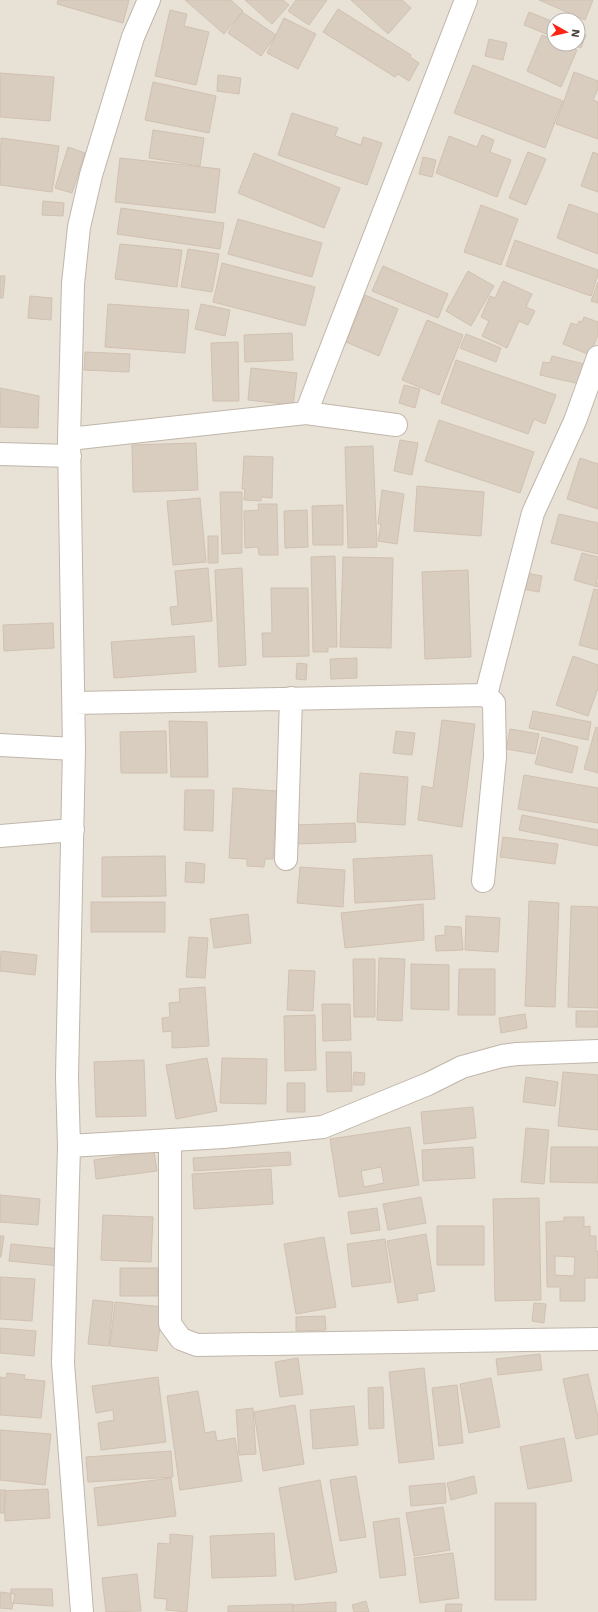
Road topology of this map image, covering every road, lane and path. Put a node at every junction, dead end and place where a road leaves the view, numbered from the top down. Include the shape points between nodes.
1 (148, 0) edge
2 (466, 0) edge
3 (598, 357) edge
4 (306, 413) junction
5 (396, 425) dead end
6 (69, 447) junction
7 (0, 454) edge
8 (486, 695) junction
9 (291, 698) junction
10 (74, 703) junction
11 (0, 745) edge
12 (74, 748) junction
13 (73, 830) junction
14 (0, 836) edge
15 (286, 859) dead end
16 (484, 881) dead end
17 (598, 1051) edge
18 (170, 1140) junction
19 (69, 1146) junction
20 (598, 1339) edge
21 (82, 1612) edge

1 - 6 street via 133,37 91,175 79,227 73,284
2 - 4 street
3 - 8 street via 575,421 533,513
4 - 5 street
4 - 6 street
6 - 7 street
6 - 10 street
8 - 9 street
8 - 16 street via 494,702 495,757
9 - 10 street
9 - 15 street
10 - 12 street
11 - 12 street
12 - 13 street
13 - 14 street
13 - 19 street via 67,1077
17 - 18 street via 517,1054 462,1067 428,1084 323,1127
18 - 19 street
18 - 20 street via 170,1324 181,1339 197,1345
19 - 21 street via 63,1363

